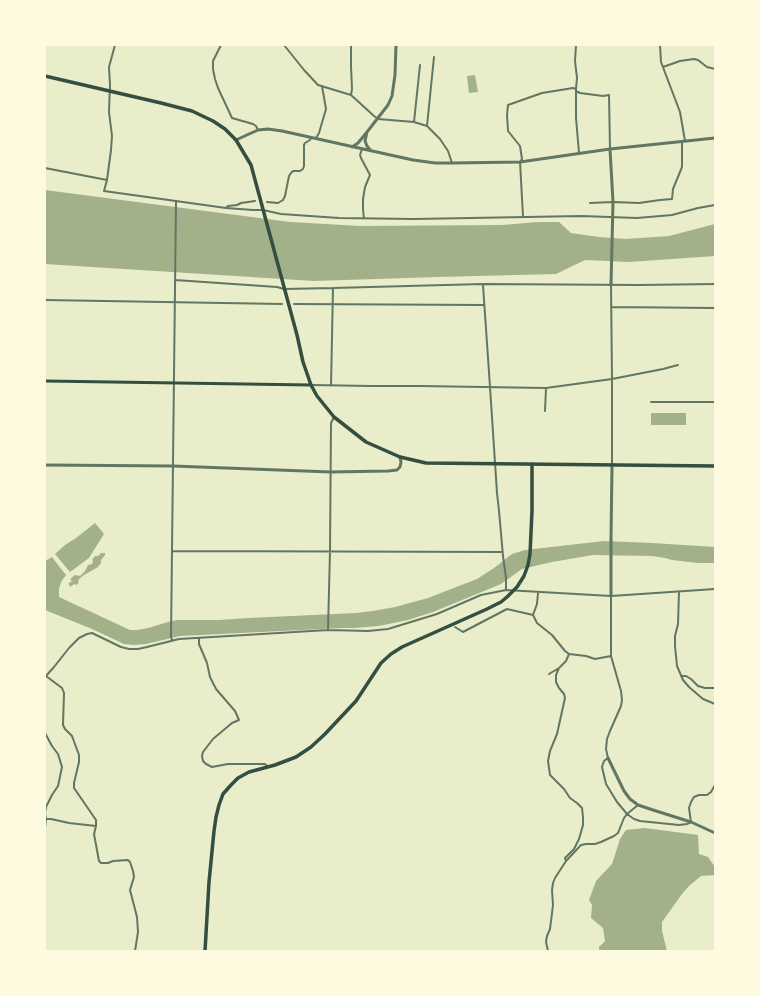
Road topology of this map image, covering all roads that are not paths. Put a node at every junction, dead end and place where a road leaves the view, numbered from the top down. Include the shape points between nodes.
1 (115, 45) edge
2 (221, 45) edge
3 (284, 45) edge
4 (351, 45) edge
5 (396, 45) edge
6 (576, 45) edge
7 (660, 45) edge
8 (434, 57) dead end
9 (420, 65) dead end
10 (663, 67) junction
11 (715, 69) edge
12 (45, 76) edge
13 (322, 86) junction
14 (576, 90) junction
15 (110, 91) junction
16 (350, 95) junction
17 (378, 119) junction
18 (414, 122) junction
19 (427, 126) junction
20 (258, 130) junction
21 (367, 132) junction
22 (314, 138) junction
23 (715, 138) edge
24 (236, 140) junction
25 (683, 141) junction
26 (352, 147) junction
27 (362, 149) junction
28 (610, 149) junction
29 (371, 151) junction
30 (579, 154) junction
31 (520, 162) junction
32 (452, 163) junction
33 (45, 168) edge
34 (107, 180) junction
35 (255, 201) dead end
36 (267, 202) dead end
37 (613, 202) junction
38 (176, 203) junction
39 (590, 203) dead end
40 (715, 205) edge
41 (226, 208) junction
42 (264, 211) junction
43 (523, 216) junction
44 (613, 218) junction
45 (364, 219) junction
46 (175, 278) junction
47 (611, 283) junction
48 (483, 284) junction
49 (715, 284) edge
50 (333, 288) junction
51 (284, 289) junction
52 (45, 300) edge
53 (174, 302) junction
54 (282, 304) dead end
55 (294, 304) dead end
56 (333, 304) junction
57 (484, 305) junction
58 (611, 307) junction
59 (715, 308) edge
60 (678, 365) dead end
61 (612, 379) junction
62 (45, 381) edge
63 (174, 383) junction
64 (310, 385) junction
65 (331, 386) junction
66 (490, 387) junction
67 (546, 388) junction
68 (651, 402) dead end
69 (715, 402) edge
70 (546, 411) dead end
71 (334, 417) junction
72 (400, 456) junction
73 (494, 464) junction
74 (532, 464) junction
75 (45, 465) edge
76 (173, 466) junction
77 (612, 466) junction
78 (715, 466) edge
79 (330, 472) junction
80 (172, 551) junction
81 (330, 551) junction
82 (503, 554) junction
83 (715, 589) edge
84 (506, 590) junction
85 (538, 592) junction
86 (679, 592) junction
87 (611, 596) junction
88 (533, 615) junction
89 (455, 627) dead end
90 (328, 629) junction
91 (199, 638) junction
92 (172, 640) junction
93 (569, 654) junction
94 (611, 656) junction
95 (559, 668) junction
96 (549, 674) dead end
97 (46, 676) edge
98 (682, 676) junction
99 (715, 688) edge
100 (715, 704) edge
101 (45, 733) edge
102 (608, 758) junction
103 (268, 767) junction
104 (715, 785) edge
105 (638, 805) junction
106 (627, 814) junction
107 (46, 819) junction
108 (691, 822) junction
109 (96, 826) junction
110 (45, 828) edge
111 (715, 833) edge
112 (566, 861) junction
113 (135, 951) edge
114 (205, 951) edge
115 (548, 951) edge

1 - 15 street via 109,67
2 - 20 street via 213,61 214,79 232,118 253,124
3 - 13 street via 312,79
4 - 16 street
5 - 17 street via 392,96
6 - 14 street
7 - 10 street
8 - 19 street
9 - 18 street
10 - 11 street via 694,59
10 - 25 street via 680,112
12 - 15 main road
13 - 16 street
13 - 22 street via 326,109 319,133
14 - 28 street via 580,93 609,95
14 - 30 street
14 - 31 street via 573,88 542,93 508,105 508,131 520,146
15 - 24 main road via 192,111 213,121
15 - 34 street via 112,136
16 - 17 street
17 - 18 street
17 - 21 street
18 - 19 street
19 - 32 street via 440,139
20 - 22 street via 282,131
20 - 24 street
21 - 26 street
21 - 29 street via 365,141
22 - 26 street
22 - 36 street via 305,143 303,169 293,171 289,176 285,196 278,203
23 - 25 street
24 - 42 main road via 251,166
25 - 28 street
25 - 37 street via 682,167 672,199 639,203
26 - 27 street
27 - 29 street
27 - 45 street via 360,155 370,175 363,199
28 - 30 street
28 - 37 street
29 - 32 street via 413,160
30 - 31 street
31 - 32 street
31 - 43 street
33 - 34 street
34 - 38 street via 104,191
35 - 41 street
37 - 39 street
37 - 44 street
38 - 41 street
38 - 46 street
40 - 44 street via 666,216
41 - 42 street
42 - 45 street
42 - 51 main road
43 - 44 street
43 - 45 street
44 - 47 street
46 - 51 street
46 - 53 street
47 - 48 street
47 - 49 street
47 - 58 street
48 - 50 street
48 - 57 street
50 - 51 street
50 - 56 street
51 - 64 main road
52 - 53 street
53 - 54 street
53 - 63 street
55 - 56 street
56 - 57 street
56 - 65 street
57 - 66 street
58 - 59 street
58 - 61 street
60 - 61 street
61 - 67 street
61 - 77 street
62 - 63 main road
63 - 64 main road
63 - 76 street
64 - 65 street
64 - 71 main road
65 - 66 street
66 - 67 street
66 - 73 street
67 - 70 street
68 - 69 street
71 - 72 main road via 366,442
71 - 79 street via 331,423
72 - 73 main road via 426,463
72 - 79 street via 400,467 397,470
73 - 74 main road
73 - 82 street
74 - 77 main road
74 - 103 main road via 530,554 524,576 517,587 501,602 391,654 381,663 356,701 320,739 296,757
75 - 76 street
76 - 79 street
76 - 80 street
77 - 78 main road
77 - 87 street
79 - 81 street
80 - 81 street
80 - 92 street
81 - 82 street
81 - 90 street
82 - 84 street
83 - 86 street
84 - 85 street
84 - 90 street via 481,595 437,614 388,629
85 - 87 street
85 - 88 street
86 - 87 street
86 - 98 street via 675,646 677,666
87 - 94 street
88 - 89 street via 507,609 463,632
88 - 93 street
90 - 91 street
91 - 92 street
91 - 103 street via 210,677 239,720 213,740 203,752 203,761 212,767 228,764 265,764
92 - 97 street via 129,649 92,633 87,634 69,648
93 - 94 street via 595,659
93 - 95 street
94 - 102 street via 622,700 607,739
95 - 96 street
95 - 112 street via 556,682 565,698 558,734 548,761 550,775 582,808 583,817 579,839
97 - 109 street via 62,688 64,693 63,725 72,736 79,755 74,788 96,820
98 - 99 street via 692,679 698,686
98 - 100 street via 689,687
101 - 107 street via 58,754 62,767 58,786 46,806
102 - 105 street via 624,791
102 - 106 street via 602,767 606,784
103 - 114 main road via 238,778 223,794 219,805 209,882
104 - 108 street via 707,795 694,797 689,808
105 - 106 street
105 - 108 street
106 - 108 street via 640,821 679,824
106 - 112 street via 618,833 601,842 581,845
107 - 109 street
107 - 110 street
108 - 111 street
109 - 113 street via 94,834 99,861 108,863 128,860 133,871 130,890 137,917
112 - 115 street via 553,883 553,905 546,942

